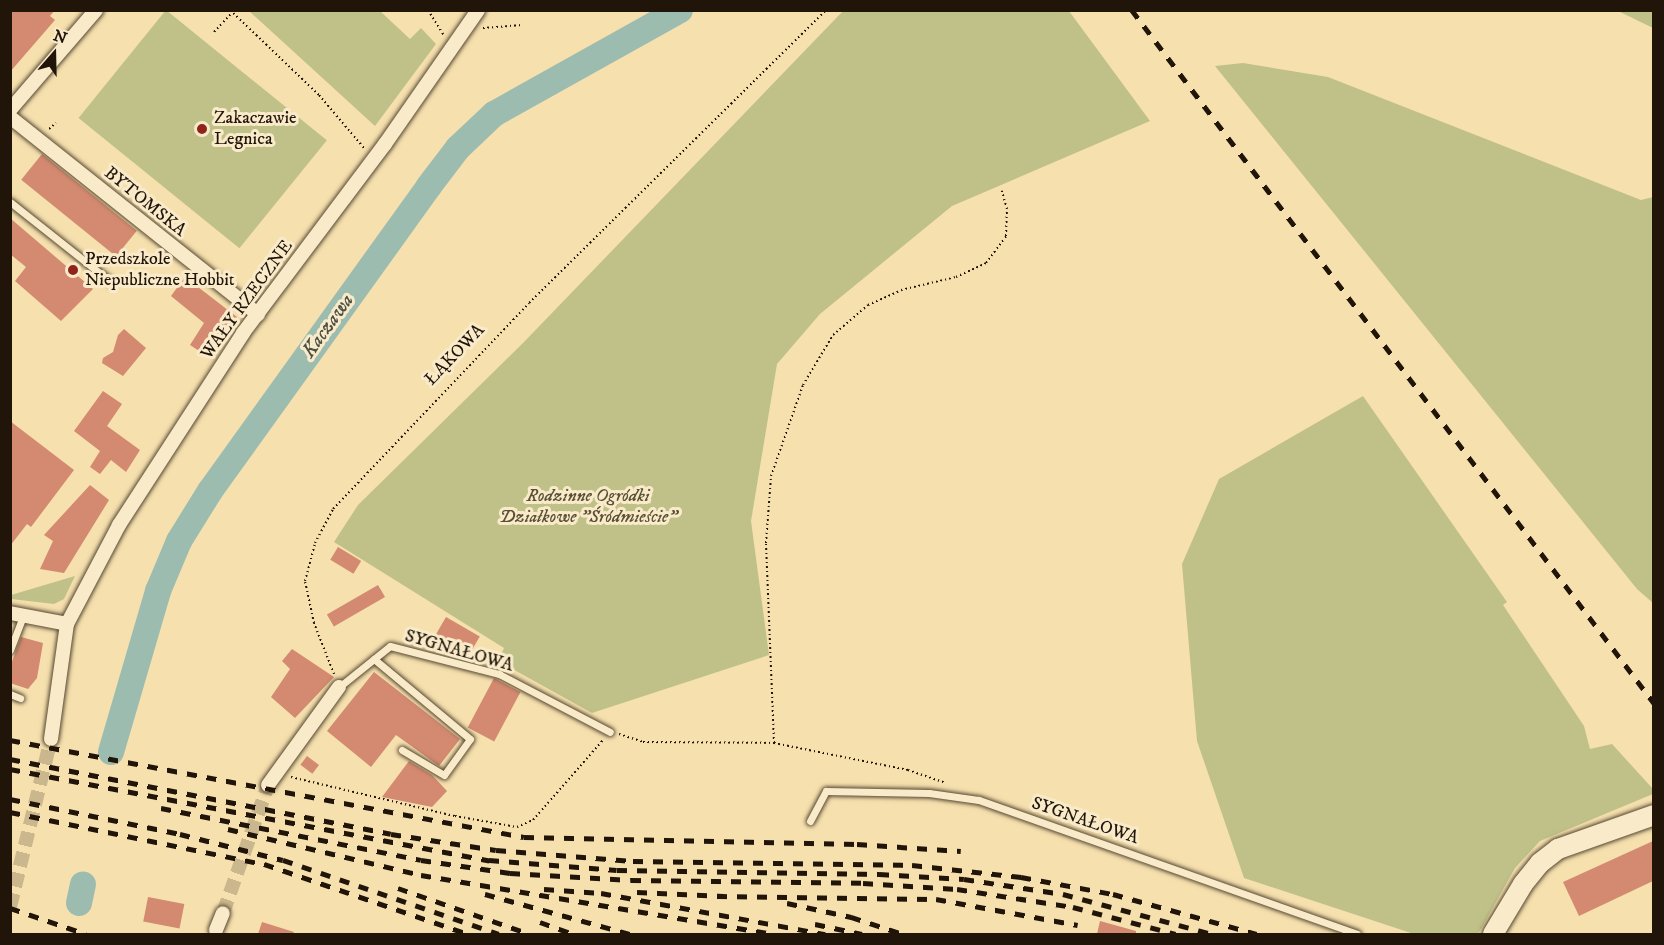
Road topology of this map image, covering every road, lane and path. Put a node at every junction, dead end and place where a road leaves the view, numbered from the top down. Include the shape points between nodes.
1 (96, 10) edge
2 (428, 10) edge
3 (478, 10) edge
4 (826, 10) edge
5 (231, 12) edge
6 (523, 25) dead end
7 (465, 29) junction
8 (214, 32) dead end
9 (452, 48) junction
10 (10, 110) edge
11 (10, 117) edge
12 (373, 160) junction
13 (1002, 190) dead end
14 (145, 195) dead end
15 (140, 201) dead end
16 (10, 202) edge
17 (111, 282) dead end
18 (258, 314) junction
19 (17, 614) edge
20 (67, 624) junction
21 (10, 650) edge
22 (374, 659) junction
23 (339, 687) junction
24 (10, 694) edge
25 (20, 698) dead end
26 (610, 732) junction
27 (51, 740) tunnel mouth
28 (774, 743) junction
29 (402, 750) dead end
30 (272, 779) joint
31 (951, 786) dead end
32 (1653, 815) edge
33 (810, 821) dead end
34 (223, 913) tunnel mouth
35 (216, 930) dead end
36 (1357, 934) edge
37 (1493, 934) edge

1 - 10 street
2 - 9 path
3 - 7 street, WAŁY RZECZNE
4 - 23 path, ŁĄKOWA via 530,303 333,509 315,543 305,581 314,623
5 - 8 path
5 - 12 path via 319,95
6 - 7 path
7 - 9 street, WAŁY RZECZNE
9 - 12 street, WAŁY RZECZNE
11 - 18 street, BYTOMSKA
12 - 18 street, WAŁY RZECZNE
13 - 28 path via 1007,209 1006,236 986,263 956,277 901,290 868,305 821,351 790,417 771,476 766,543
14 - 15 path
16 - 17 lane
18 - 20 street, WAŁY RZECZNE via 125,516
19 - 20 street
19 - 21 lane
20 - 27 street
22 - 23 lane, SYGNAŁOWA
22 - 26 lane, SYGNAŁOWA via 390,646 499,674
22 - 29 lane via 470,739 444,775
23 - 30 street
24 - 25 lane
26 - 28 path via 643,742
26 - 30 path via 532,820 517,827
28 - 31 path via 908,770
32 - 37 street via 1558,849 1523,884
33 - 36 lane, SYGNAŁOWA via 826,791 928,793 979,800
34 - 35 street

